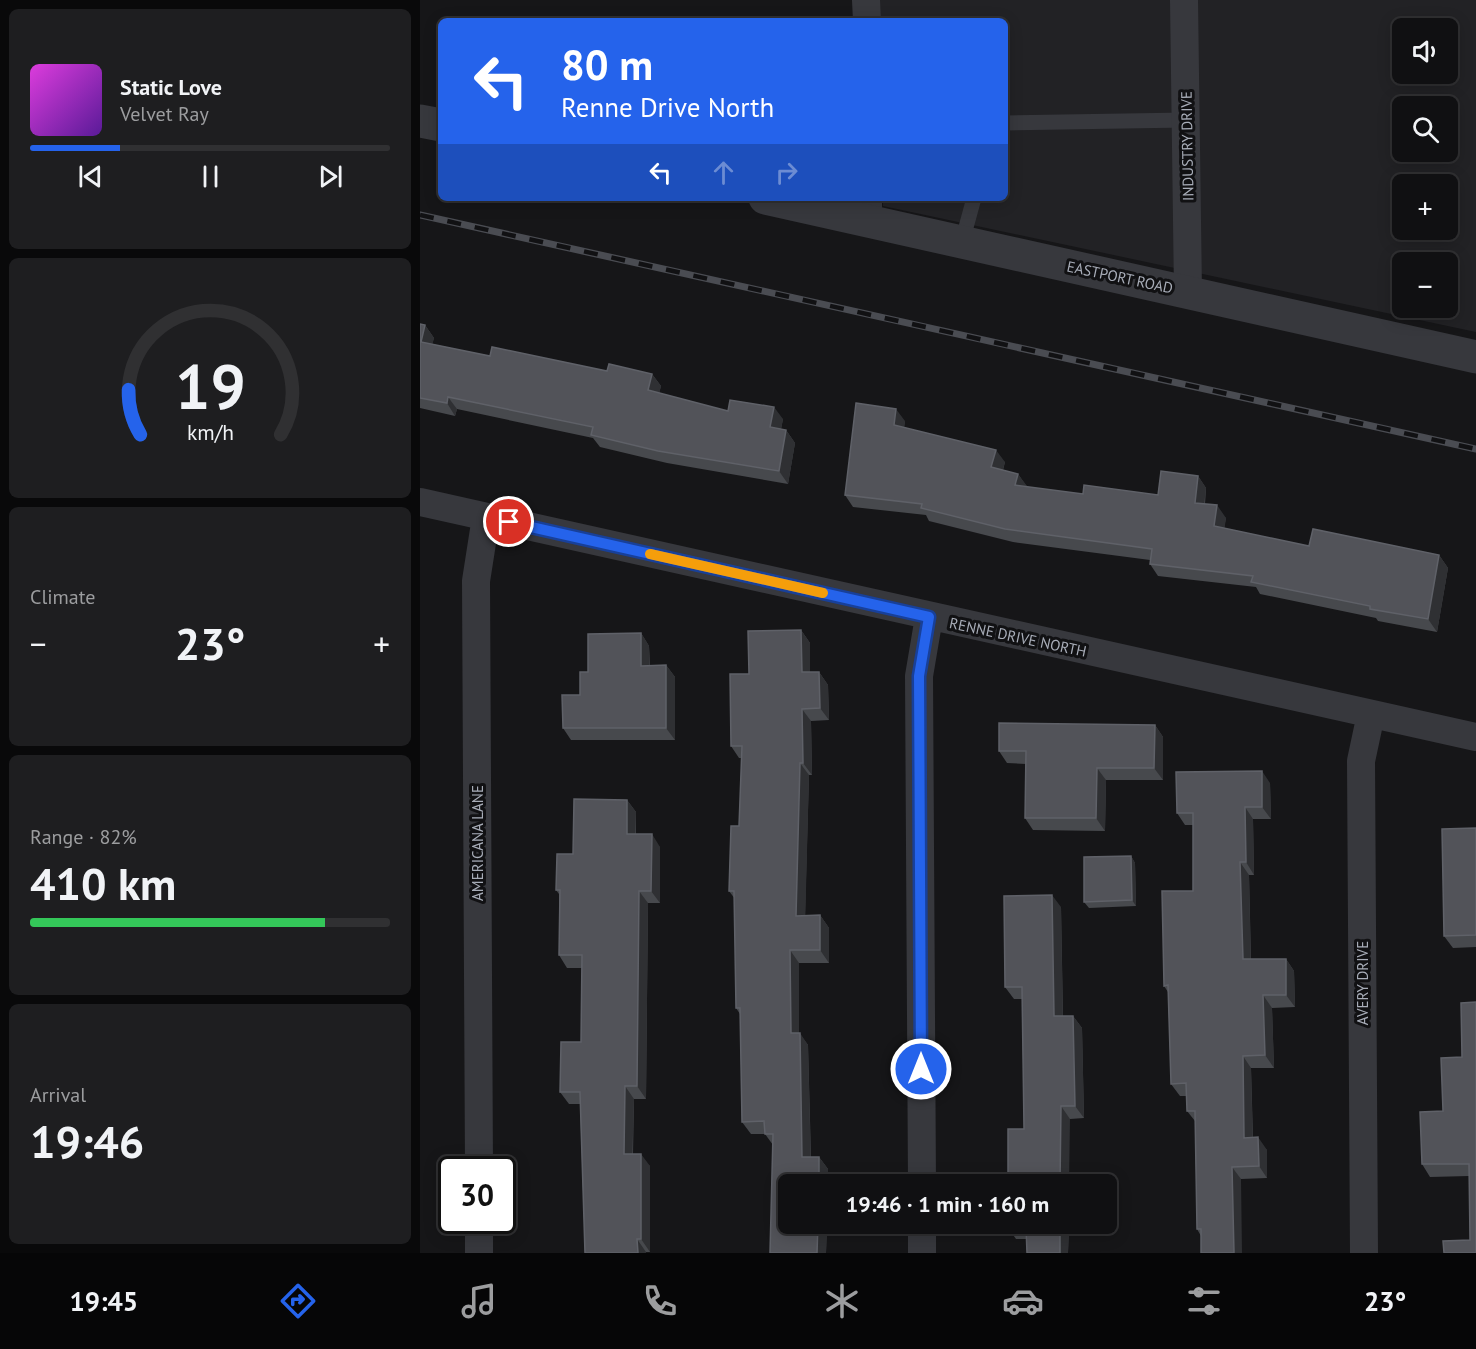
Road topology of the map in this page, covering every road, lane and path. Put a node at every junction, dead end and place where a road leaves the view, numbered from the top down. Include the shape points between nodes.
1 (866, 0) edge
2 (1184, 0) edge
3 (867, 18) edge
4 (1186, 120) junction
5 (420, 121) edge
6 (1008, 123) edge
7 (438, 124) edge
8 (793, 201) edge
9 (973, 201) edge
10 (868, 209) edge
11 (962, 242) junction
12 (1188, 292) junction
13 (1476, 357) edge
14 (420, 502) edge
15 (486, 516) junction
16 (929, 617) junction
17 (1371, 714) junction
18 (1476, 737) edge
19 (479, 1156) edge
20 (922, 1174) edge
21 (479, 1234) edge
22 (922, 1234) edge
23 (479, 1253) edge
24 (922, 1253) edge
25 (1364, 1253) edge

1 - 3 street
2 - 4 street, INDUSTRY DRIVE
4 - 6 lane
4 - 12 street, INDUSTRY DRIVE
5 - 7 street
8 - 10 street, EASTPORT ROAD
9 - 11 lane
10 - 11 street, EASTPORT ROAD
11 - 12 street, EASTPORT ROAD
12 - 13 street, EASTPORT ROAD
14 - 15 street, RENNE DRIVE NORTH
15 - 16 street, RENNE DRIVE NORTH
15 - 19 street, AMERICANA LANE via 476,581
16 - 17 street, RENNE DRIVE NORTH
16 - 20 street via 919,676
17 - 18 street, RENNE DRIVE NORTH
17 - 25 street, AVERY DRIVE via 1361,761
21 - 23 street
22 - 24 street

